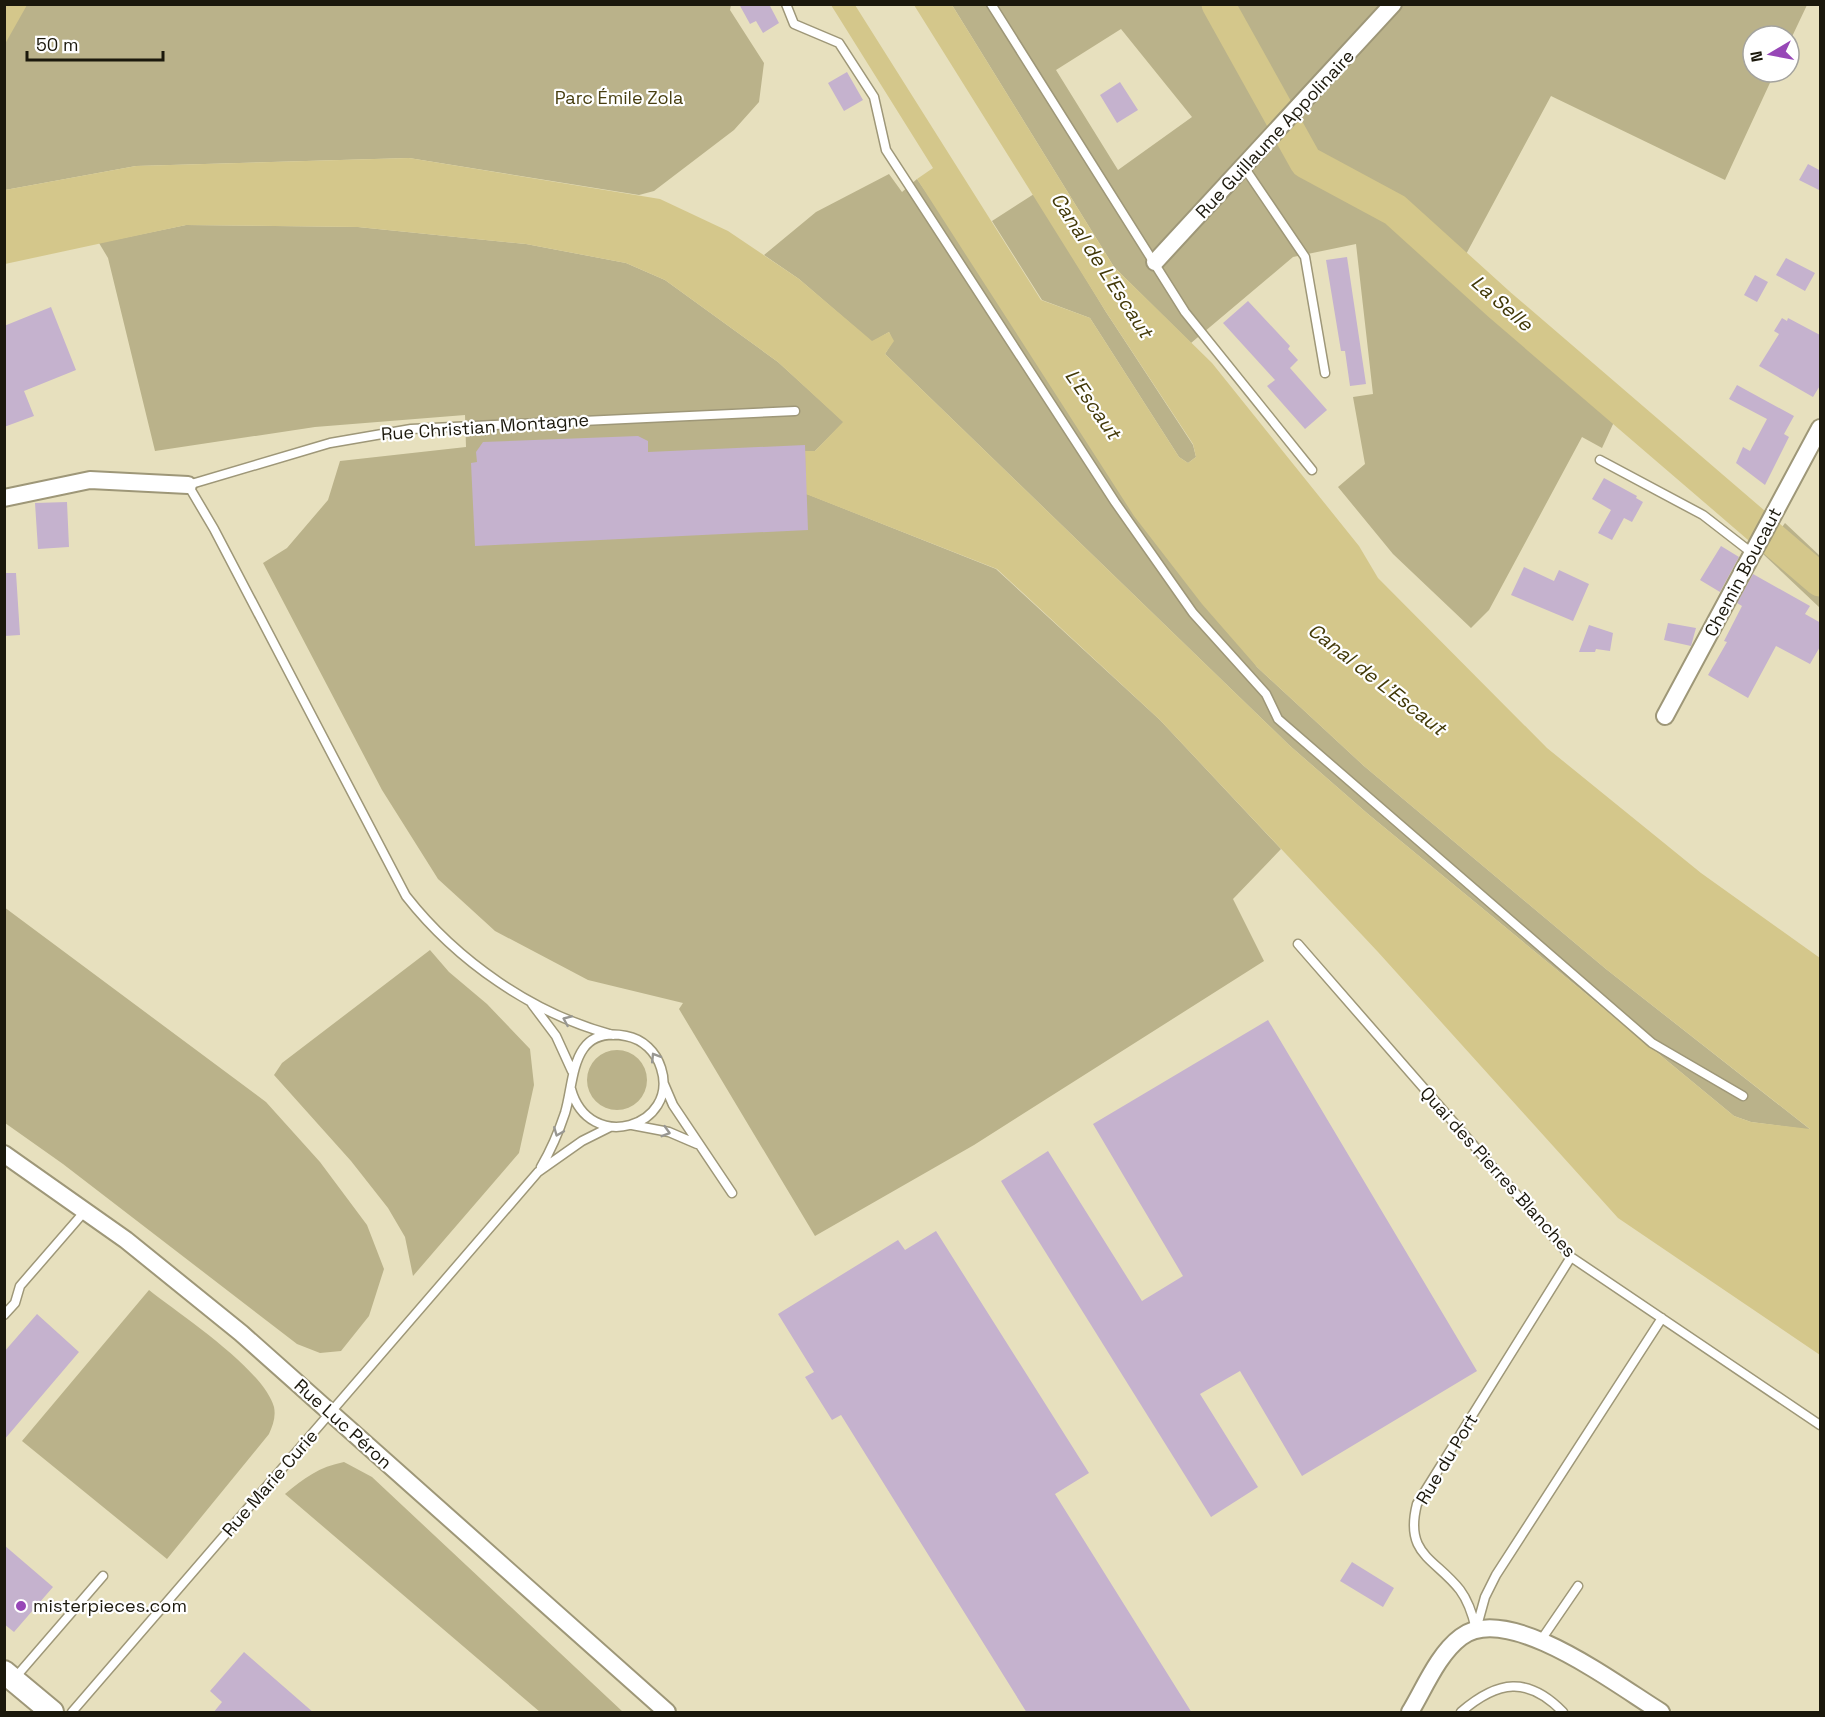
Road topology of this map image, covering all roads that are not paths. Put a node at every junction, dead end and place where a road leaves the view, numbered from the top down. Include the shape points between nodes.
1 (786, 4) edge
2 (991, 4) edge
3 (1393, 4) edge
4 (1244, 167) junction
5 (1155, 262) junction
6 (1324, 373) dead end
7 (795, 411) dead end
8 (1821, 428) edge
9 (1600, 460) dead end
10 (1312, 470) dead end
11 (188, 485) junction
12 (4, 498) edge
13 (1752, 553) junction
14 (1665, 716) dead end
15 (1298, 944) dead end
16 (525, 998) junction
17 (613, 1035) junction
18 (572, 1071) junction
19 (663, 1081) junction
20 (571, 1089) junction
21 (1743, 1096) dead end
22 (631, 1125) junction
23 (610, 1127) junction
24 (698, 1145) junction
25 (4, 1154) edge
26 (538, 1173) junction
27 (732, 1192) dead end
28 (85, 1210) junction
29 (1571, 1257) junction
30 (4, 1315) edge
31 (1662, 1318) junction
32 (331, 1413) junction
33 (1821, 1425) edge
34 (104, 1576) dead end
35 (1578, 1586) dead end
36 (1476, 1629) junction
37 (1540, 1640) junction
38 (9, 1676) edge
39 (52, 1713) edge
40 (72, 1713) edge
41 (667, 1713) edge
42 (1410, 1713) edge
43 (1461, 1713) edge
44 (1563, 1713) edge
45 (1661, 1713) edge

1 - 21 lane via 794,24 839,43 873,97 886,150 923,207 1115,502 1193,613 1266,694 1278,719 1652,1043
2 - 5 lane
3 - 4 street, Rue Guillaume Appolinaire
4 - 5 street, Rue Guillaume Appolinaire
4 - 6 lane via 1305,257
5 - 10 lane via 1194,325
7 - 11 lane, Rue Christian Montagne via 402,430 330,443
8 - 13 street, Chemin Boucaut
9 - 13 lane via 1703,515
11 - 12 street, Rue Christian Montagne via 90,480
11 - 16 lane via 406,896 461,953
13 - 14 street, Chemin Boucaut
15 - 29 lane, Quai des Pierres Blanches
17 -> 16 lane via 568,1020
16 - 18 lane via 548,1024
17 - 18 lane via 587,1046
19 -> 17 lane via 661,1066 648,1047 628,1036
18 - 20 lane
19 - 22 lane via 654,1109
19 - 24 lane
20 - 23 lane via 585,1114
20 -> 26 lane, Rue Marie Curie via 556,1136
22 - 23 lane
22 -> 24 lane via 669,1132
23 - 26 lane, Rue Marie Curie via 582,1141
24 - 27 lane
25 - 28 street, Rue Luc Péron
26 - 32 lane, Rue Marie Curie
28 - 30 lane via 20,1286 15,1303
28 - 32 street, Rue Luc Péron via 221,1317
29 - 31 lane, Quai des Pierres Blanches
29 - 36 lane, Rue du Port via 1417,1504 1415,1533 1422,1554 1459,1589
31 - 33 lane, Quai des Pierres Blanches
31 - 36 lane via 1496,1575
32 - 40 lane, Rue Marie Curie
32 - 41 street, Rue Luc Péron
34 - 38 lane
35 - 37 lane
36 - 37 street via 1515,1630
36 - 42 street via 1449,1648
37 - 45 street
38 - 39 street
43 - 44 lane via 1494,1690 1518,1686 1540,1692

